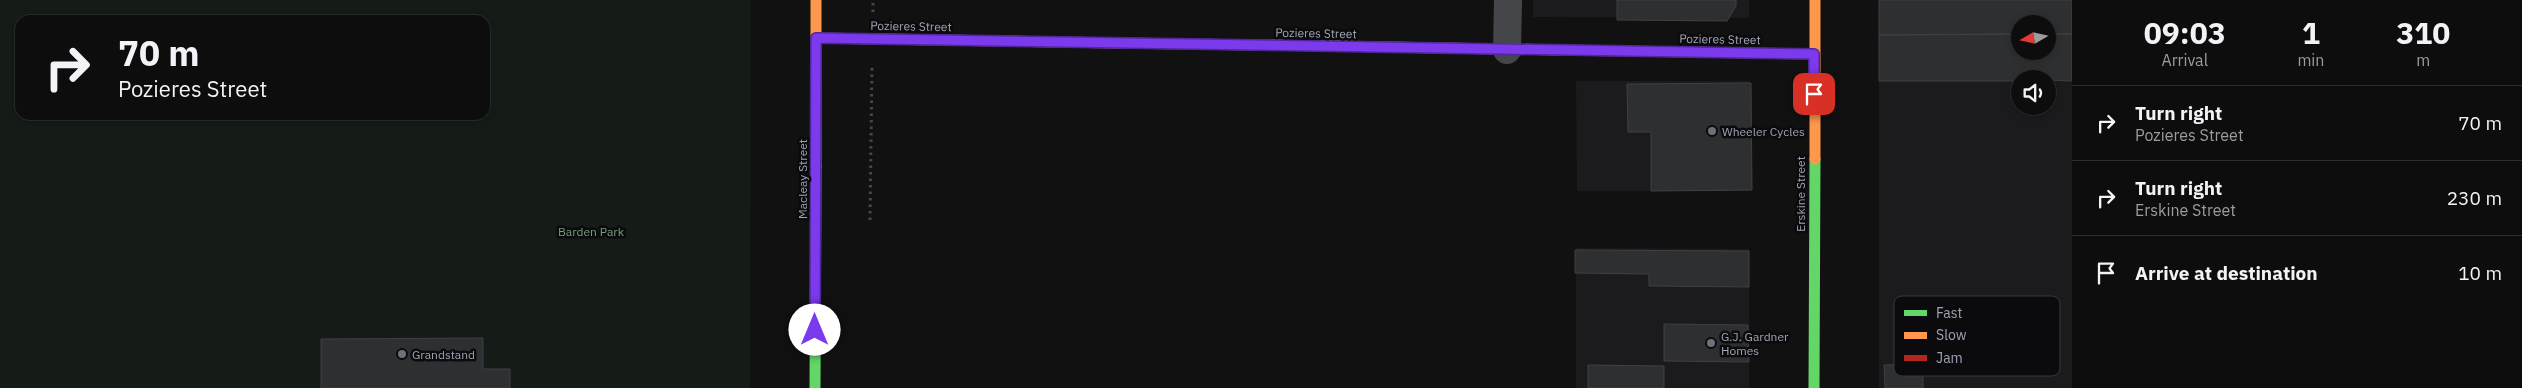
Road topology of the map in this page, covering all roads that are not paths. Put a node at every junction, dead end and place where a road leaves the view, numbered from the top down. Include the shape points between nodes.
1 (816, 0) edge
2 (1508, 0) edge
3 (1815, 0) edge
4 (816, 38) junction
5 (1507, 50) junction
6 (1814, 54) junction
7 (815, 388) edge
8 (1814, 388) edge

1 - 4 street, Macleay Street
2 - 5 street
3 - 6 street, Erskine Street
4 - 5 street, Pozieres Street
4 - 7 street, Macleay Street
5 - 6 street, Pozieres Street
6 - 8 street, Erskine Street

